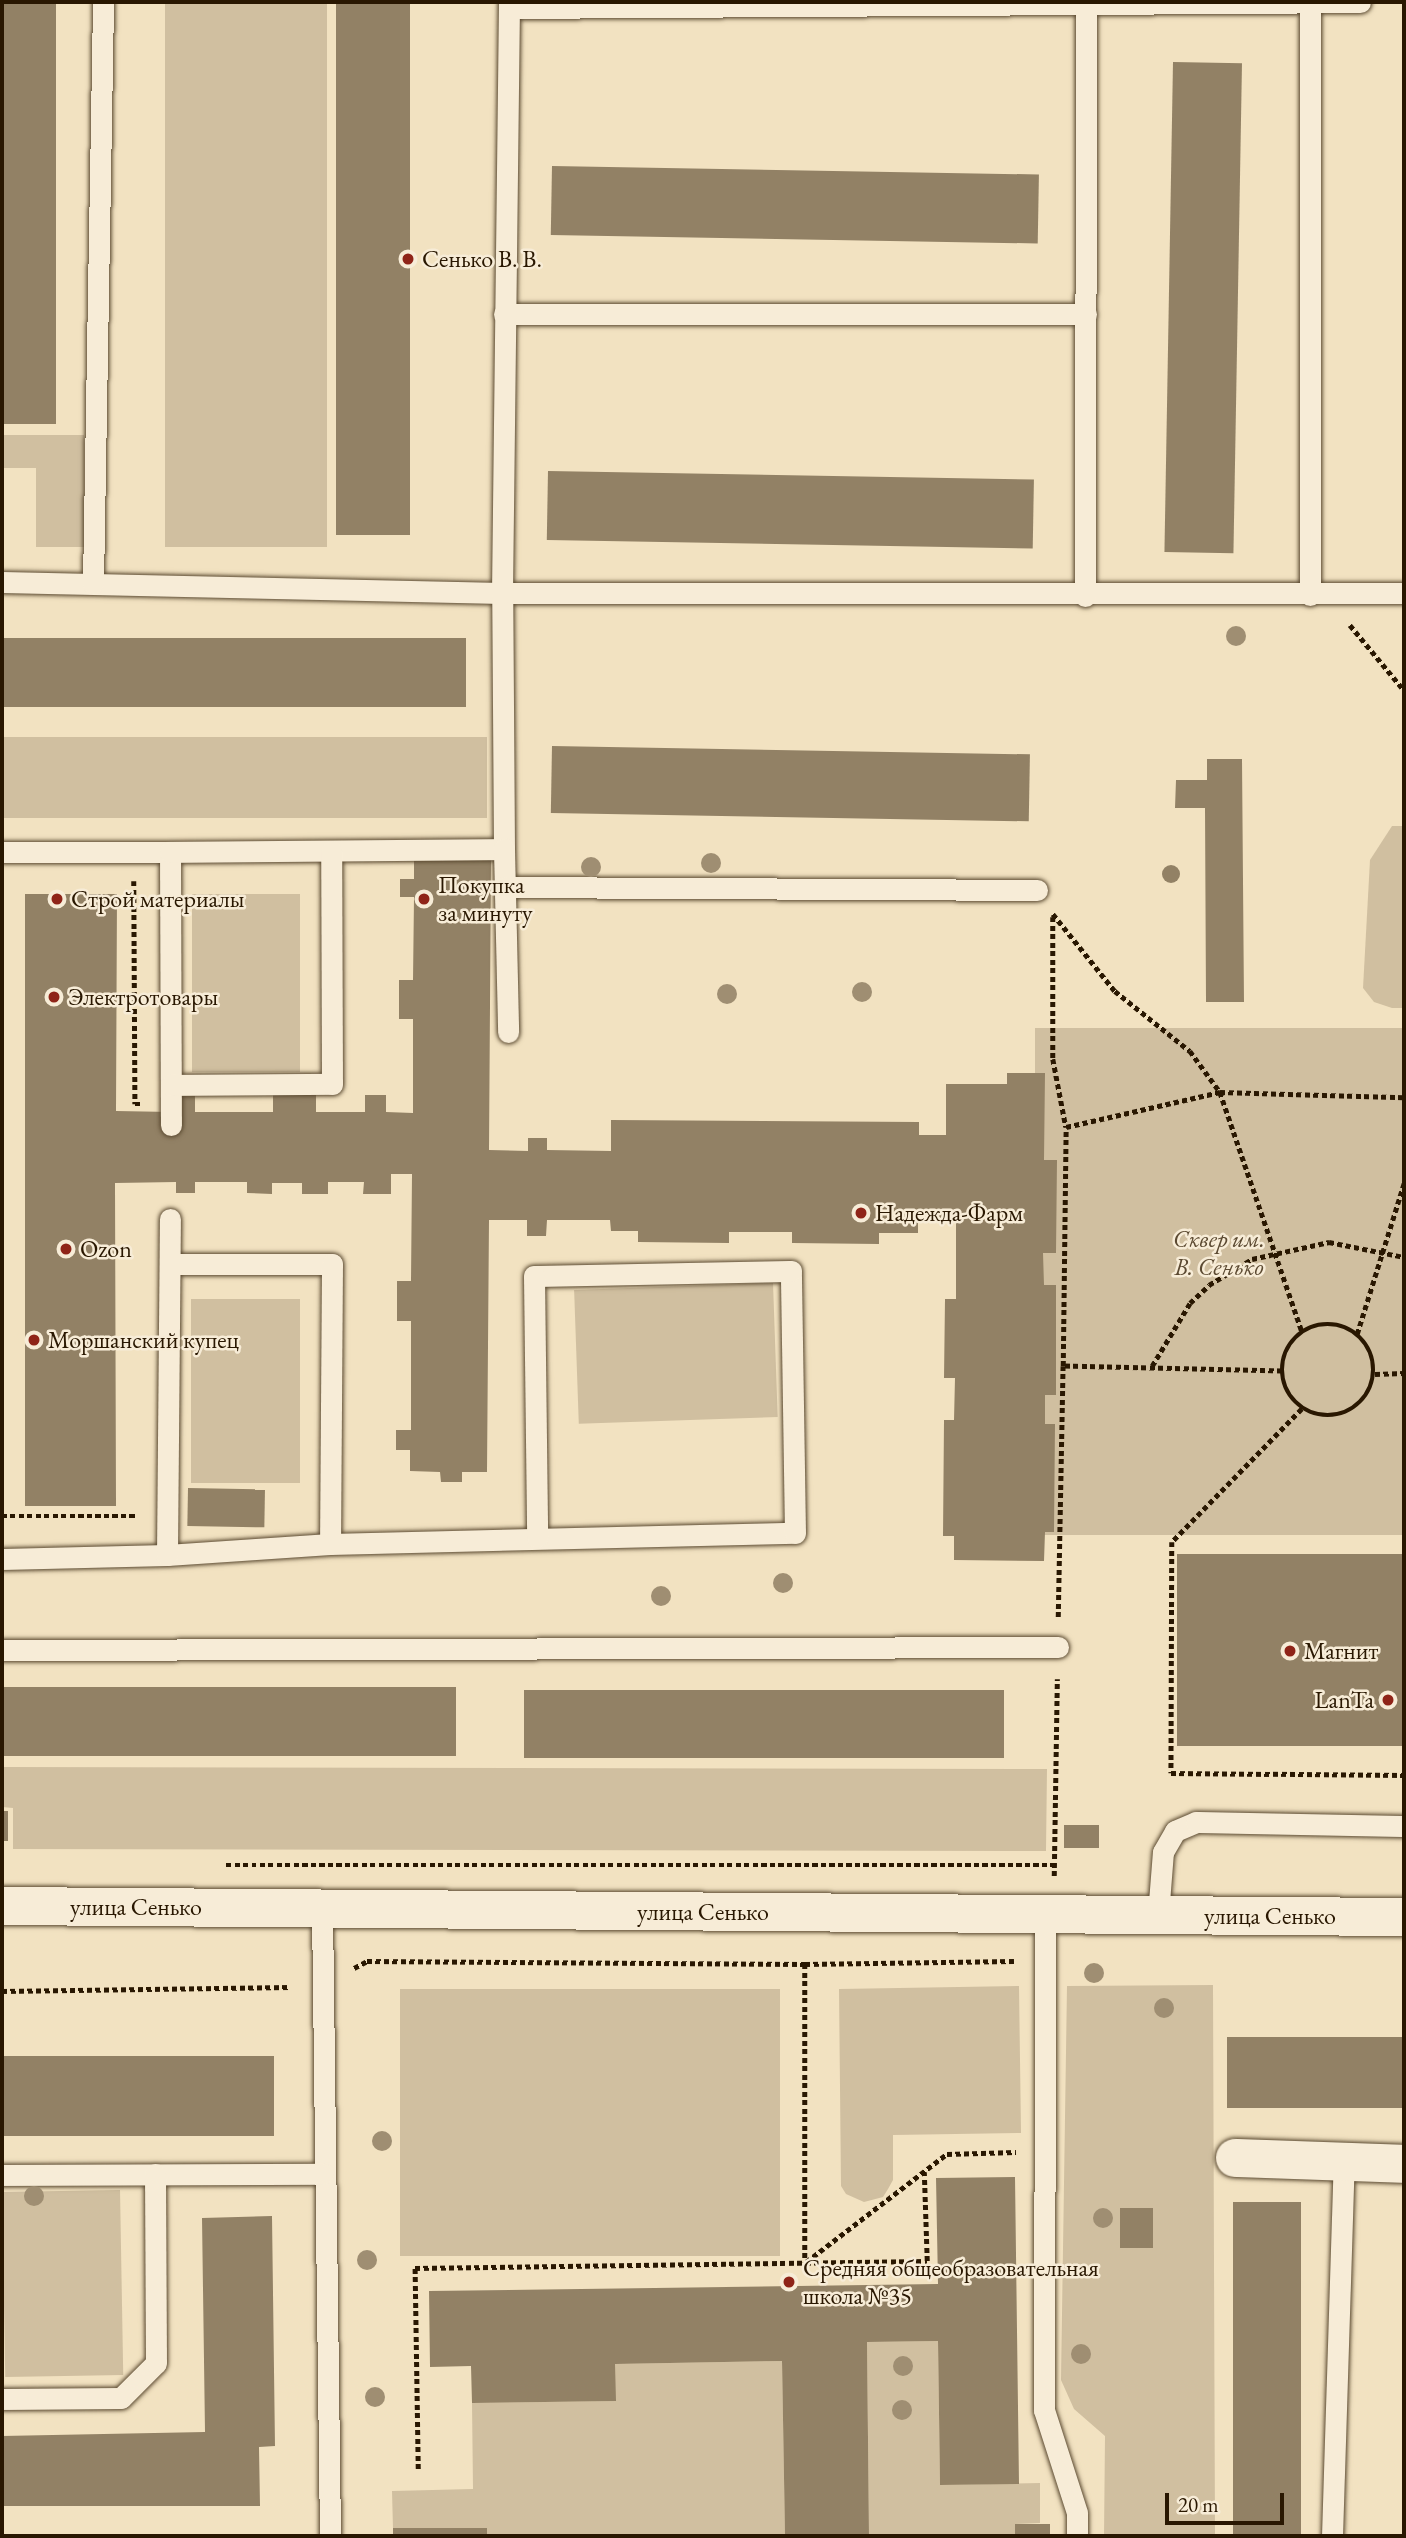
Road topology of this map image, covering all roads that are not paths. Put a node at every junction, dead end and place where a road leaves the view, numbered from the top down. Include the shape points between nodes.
1 (103, 2) edge
2 (1360, 2) edge
3 (1310, 3) edge
4 (1086, 4) junction
5 (509, 5) edge
6 (1086, 313) junction
7 (504, 314) junction
8 (2, 582) edge
9 (93, 583) junction
10 (502, 593) junction
11 (1404, 593) edge
12 (1318, 595) junction
13 (1085, 596) junction
14 (504, 849) junction
15 (331, 851) junction
16 (2, 852) edge
17 (170, 852) junction
18 (506, 887) junction
19 (1037, 890) road end
20 (508, 1032) dead end
21 (170, 1219) dead end
22 (170, 1264) junction
23 (537, 1537) junction
24 (330, 1544) junction
25 (167, 1555) junction
26 (2, 1559) edge
27 (1058, 1647) dead end
28 (2, 1650) edge
29 (1404, 1826) edge
30 (2, 1906) edge
31 (322, 1909) junction
32 (1045, 1914) junction
33 (1158, 1915) junction
34 (1404, 1917) edge
35 (1235, 2158) dead end
36 (1344, 2162) junction
37 (1404, 2164) edge
38 (155, 2174) junction
39 (323, 2174) junction
40 (2, 2175) edge
41 (2, 2399) edge
42 (330, 2536) edge
43 (1077, 2536) edge
44 (1332, 2536) edge

1 - 9 lane
2 - 3 lane
3 - 4 lane
3 - 12 lane
4 - 5 lane
4 - 6 lane
5 - 7 lane
6 - 7 lane
6 - 13 lane
7 - 10 lane
8 - 9 lane
9 - 10 lane
10 - 13 lane
10 - 14 lane
11 - 12 lane
12 - 13 lane
14 - 15 lane
14 - 18 lane
15 - 17 lane
15 - 17 lane via 332,1084 171,1105
16 - 17 lane
18 - 19 lane
18 - 20 lane
21 - 22 lane
22 - 24 lane via 332,1264
22 - 25 lane
23 - 23 lane via 534,1276 791,1271 795,1533
23 - 24 lane
24 - 25 lane
25 - 26 lane
27 - 28 lane
29 - 33 lane via 1196,1822 1175,1832 1163,1852
30 - 31 street, улица Сенько
31 - 32 street, улица Сенько
31 - 39 lane
32 - 33 street, улица Сенько
32 - 43 lane via 1044,2410 1077,2512
33 - 34 street, улица Сенько
35 - 36 street
36 - 37 street
36 - 44 lane
38 - 39 lane
38 - 40 lane
38 - 41 lane via 156,2363 121,2398
39 - 42 lane

